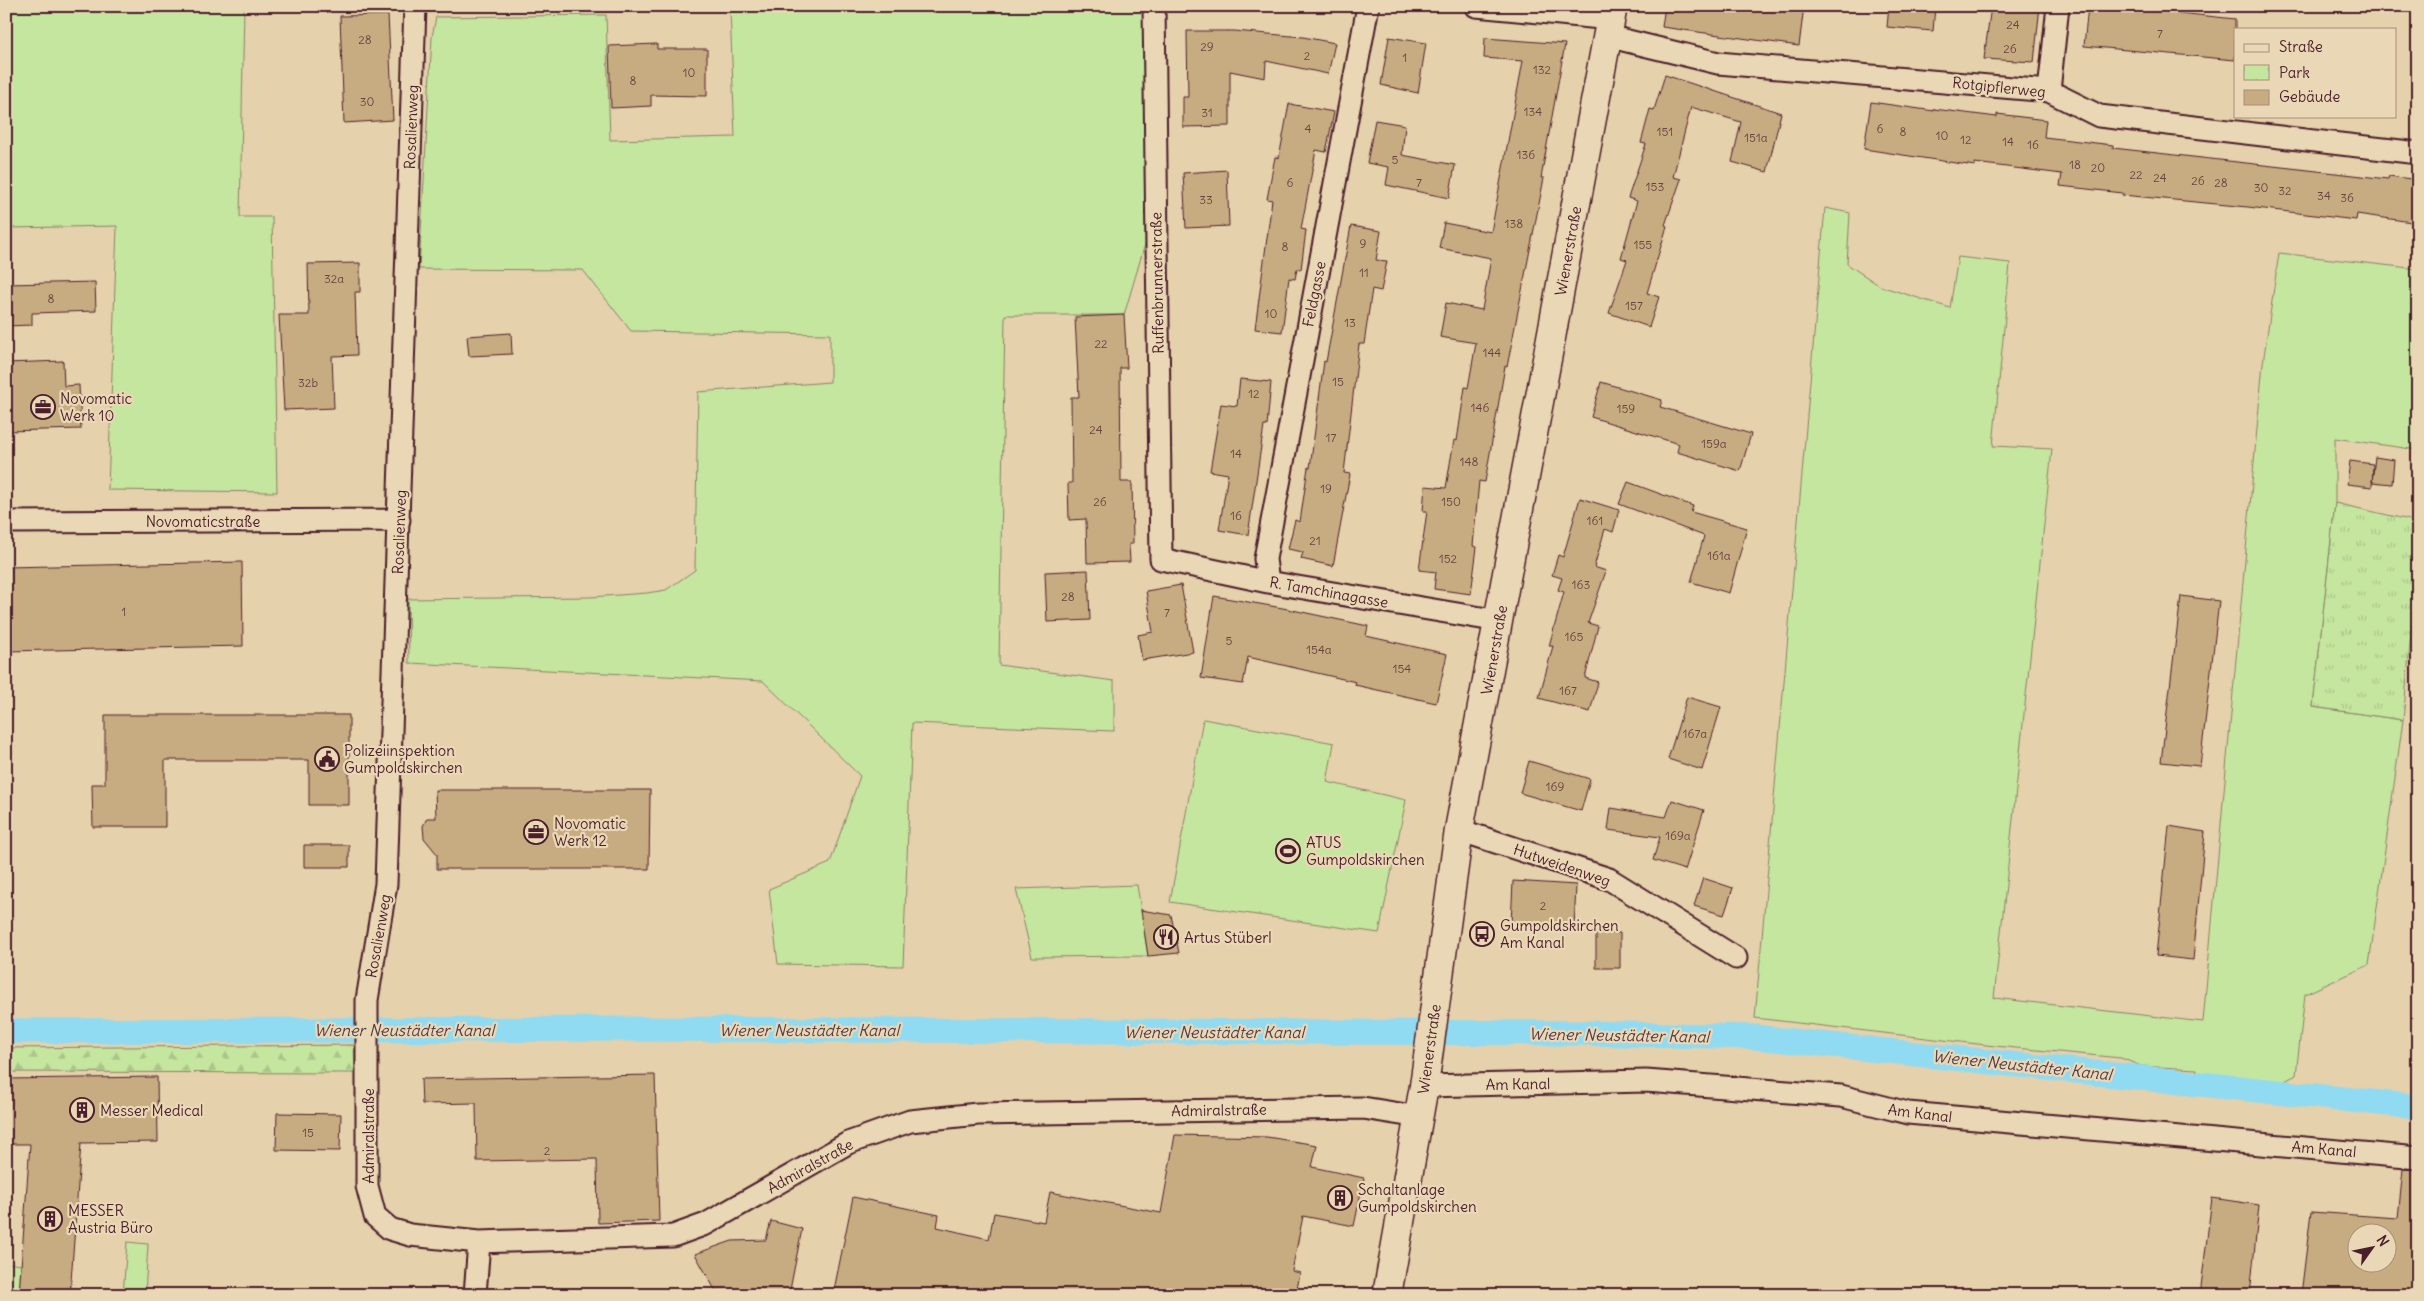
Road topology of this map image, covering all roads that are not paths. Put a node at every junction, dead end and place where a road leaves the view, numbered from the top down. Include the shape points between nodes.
1 (415, 6) edge
2 (1154, 6) edge
3 (1368, 6) edge
4 (1476, 6) edge
5 (2058, 6) edge
6 (1610, 21) edge
7 (2049, 91) junction
8 (2418, 153) edge
9 (399, 520) junction
10 (6, 522) edge
11 (1160, 559) joint
12 (1268, 582) junction
13 (1499, 621) junction
14 (1459, 830) junction
15 (1736, 958) dead end
16 (367, 1056) joint
17 (1424, 1086) junction
18 (1419, 1117) junction
19 (2418, 1158) edge
20 (479, 1242) junction
21 (475, 1295) edge
22 (1387, 1295) edge

1 - 9 street, Rosalienweg
2 - 11 street, Ruffenbrunnerstraße
3 - 12 street, Feldgasse via 1265,559
4 - 6 street, Rotgipflerweg
5 - 7 street
6 - 7 street, Rotgipflerweg via 1718,63
6 - 13 street, Wienerstraße
7 - 8 street, Rotgipflerweg via 2099,116
9 - 10 street, Novomaticstraße
9 - 16 street, Rosalienweg via 386,884 367,1010
11 - 12 street, R. Tamchinagasse
12 - 13 street, R. Tamchinagasse
13 - 14 street, Wienerstraße
14 - 15 street, Hutweidenweg via 1609,879
14 - 17 street, Wienerstraße
16 - 20 street, Admiralstraße via 367,1186 375,1216 390,1229 410,1235
17 - 18 street, Wienerstraße
17 - 19 street, Am Kanal via 1646,1080 1841,1096 1908,1113
18 - 20 street, Admiralstraße via 1363,1108 978,1114 910,1121 848,1143 706,1224 673,1236
18 - 22 street, Wienerstraße
20 - 21 street

